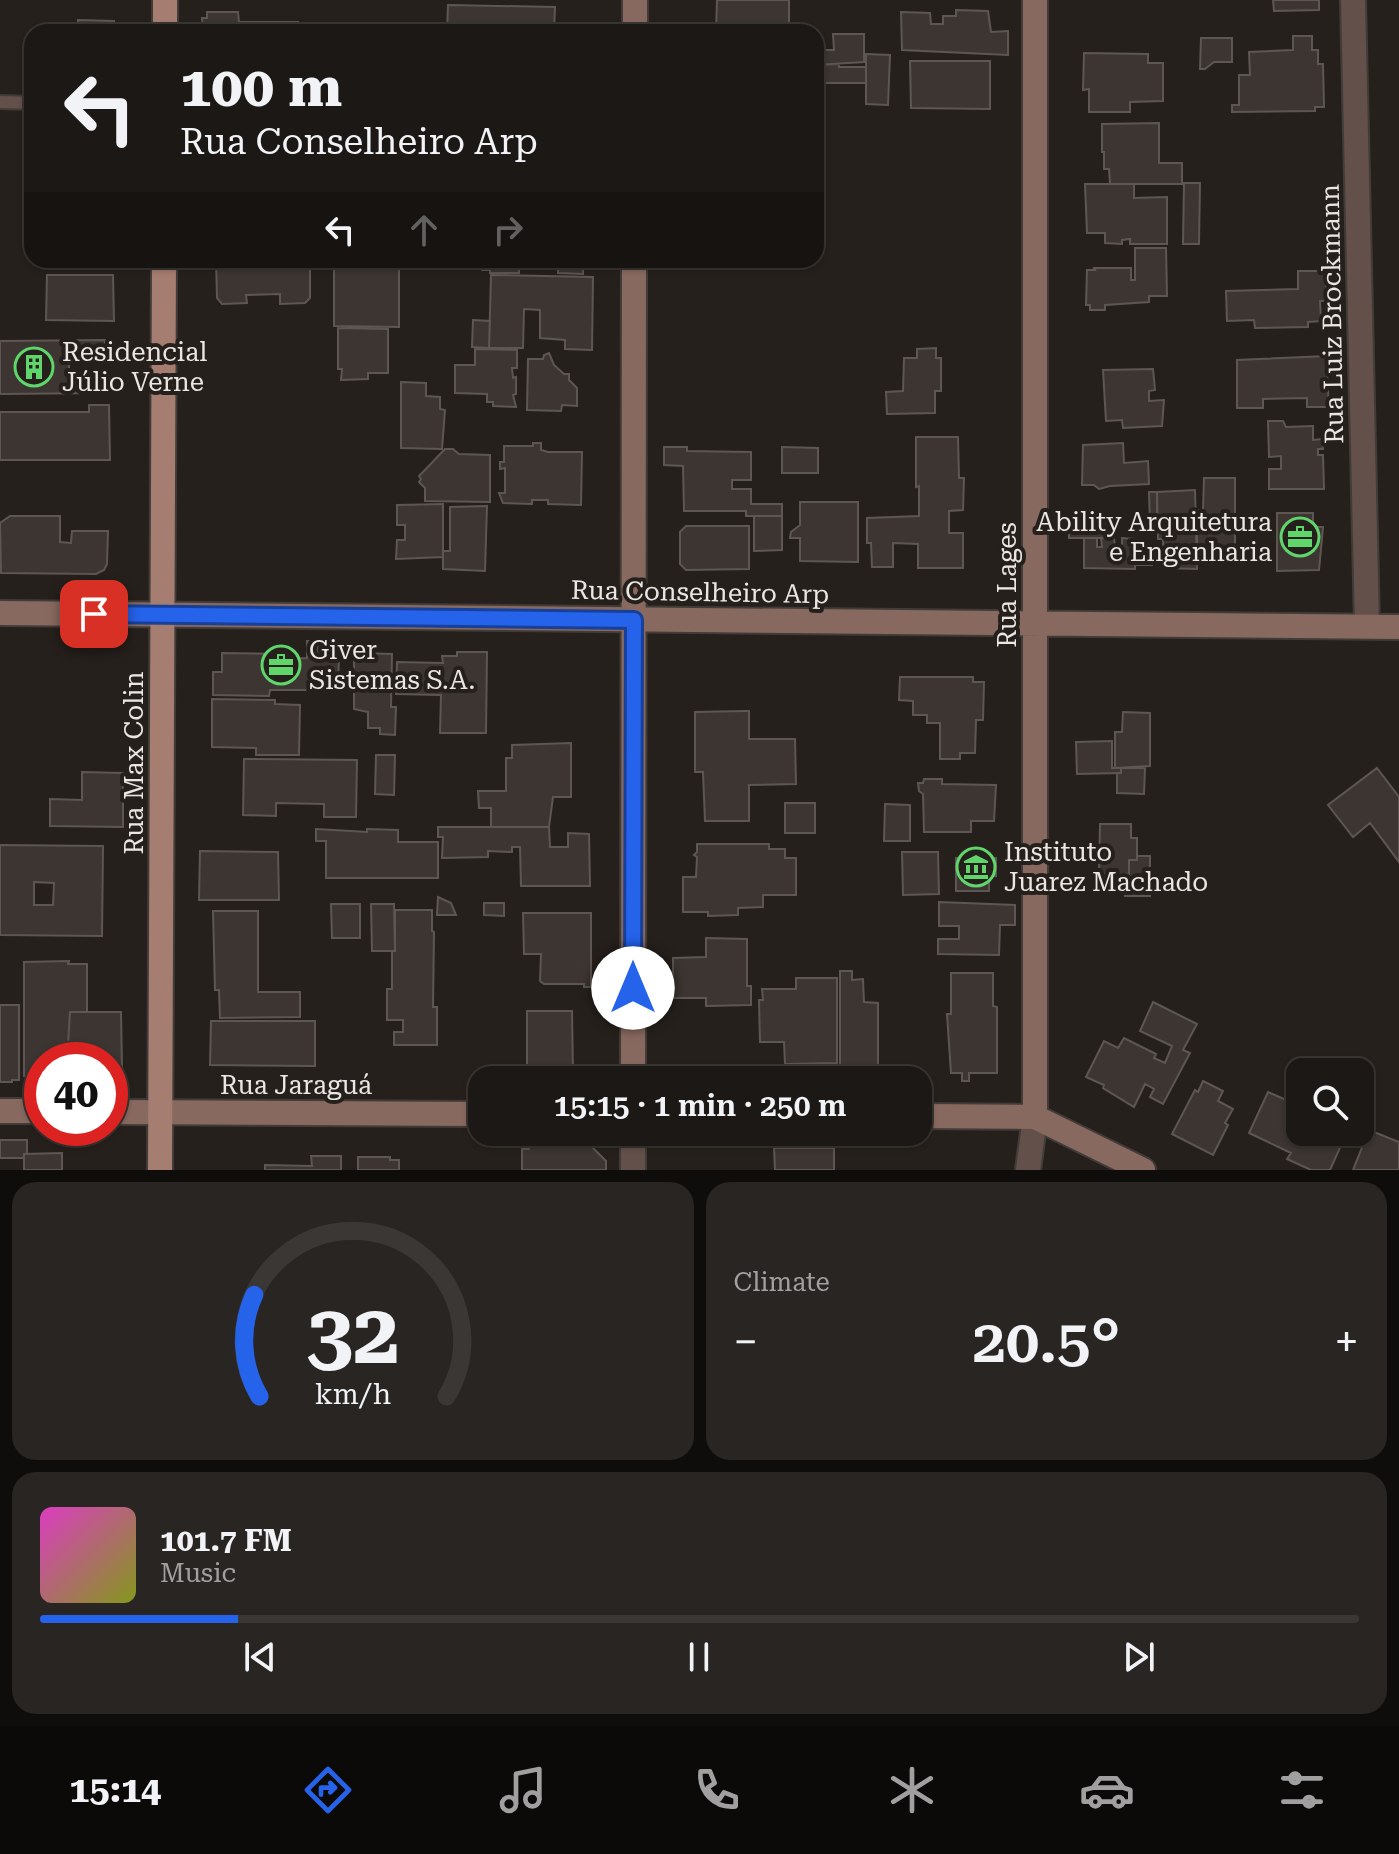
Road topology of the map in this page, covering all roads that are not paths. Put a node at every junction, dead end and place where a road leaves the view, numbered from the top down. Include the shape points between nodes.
1 (165, 0) edge
2 (635, 0) edge
3 (1035, 0) edge
4 (1353, 0) edge
5 (165, 24) edge
6 (635, 24) edge
7 (0, 102) edge
8 (24, 103) edge
9 (164, 268) edge
10 (634, 268) edge
11 (0, 613) edge
12 (163, 615) junction
13 (634, 620) junction
14 (1035, 623) junction
15 (1367, 626) junction
16 (1399, 627) edge
17 (633, 1066) edge
18 (0, 1111) edge
19 (24, 1111) edge
20 (128, 1112) edge
21 (161, 1112) junction
22 (468, 1114) edge
23 (932, 1116) edge
24 (1035, 1117) junction
25 (633, 1146) edge
26 (160, 1170) edge
27 (633, 1170) edge
28 (1028, 1170) edge
29 (1143, 1170) edge

1 - 5 main road
2 - 6 main road
3 - 14 main road, Rua Lages
4 - 15 street, Rua Luiz Brockmann
7 - 8 lane
9 - 12 main road, Rua Max Colin
10 - 13 main road
11 - 12 main road, Rua Conselheiro Arp
12 - 13 main road, Rua Conselheiro Arp
12 - 21 main road, Rua Max Colin
13 - 14 main road, Rua Conselheiro Arp
13 - 17 main road
14 - 15 main road, Rua Conselheiro Arp
14 - 24 main road, Rua Lages
15 - 16 main road, Rua Conselheiro Arp
18 - 19 main road
20 - 21 main road, Rua Jaraguá
21 - 22 main road, Rua Jaraguá
21 - 26 main road, Rua Max Colin
23 - 24 main road
24 - 28 street, Rua Lages
24 - 29 main road
25 - 27 street

